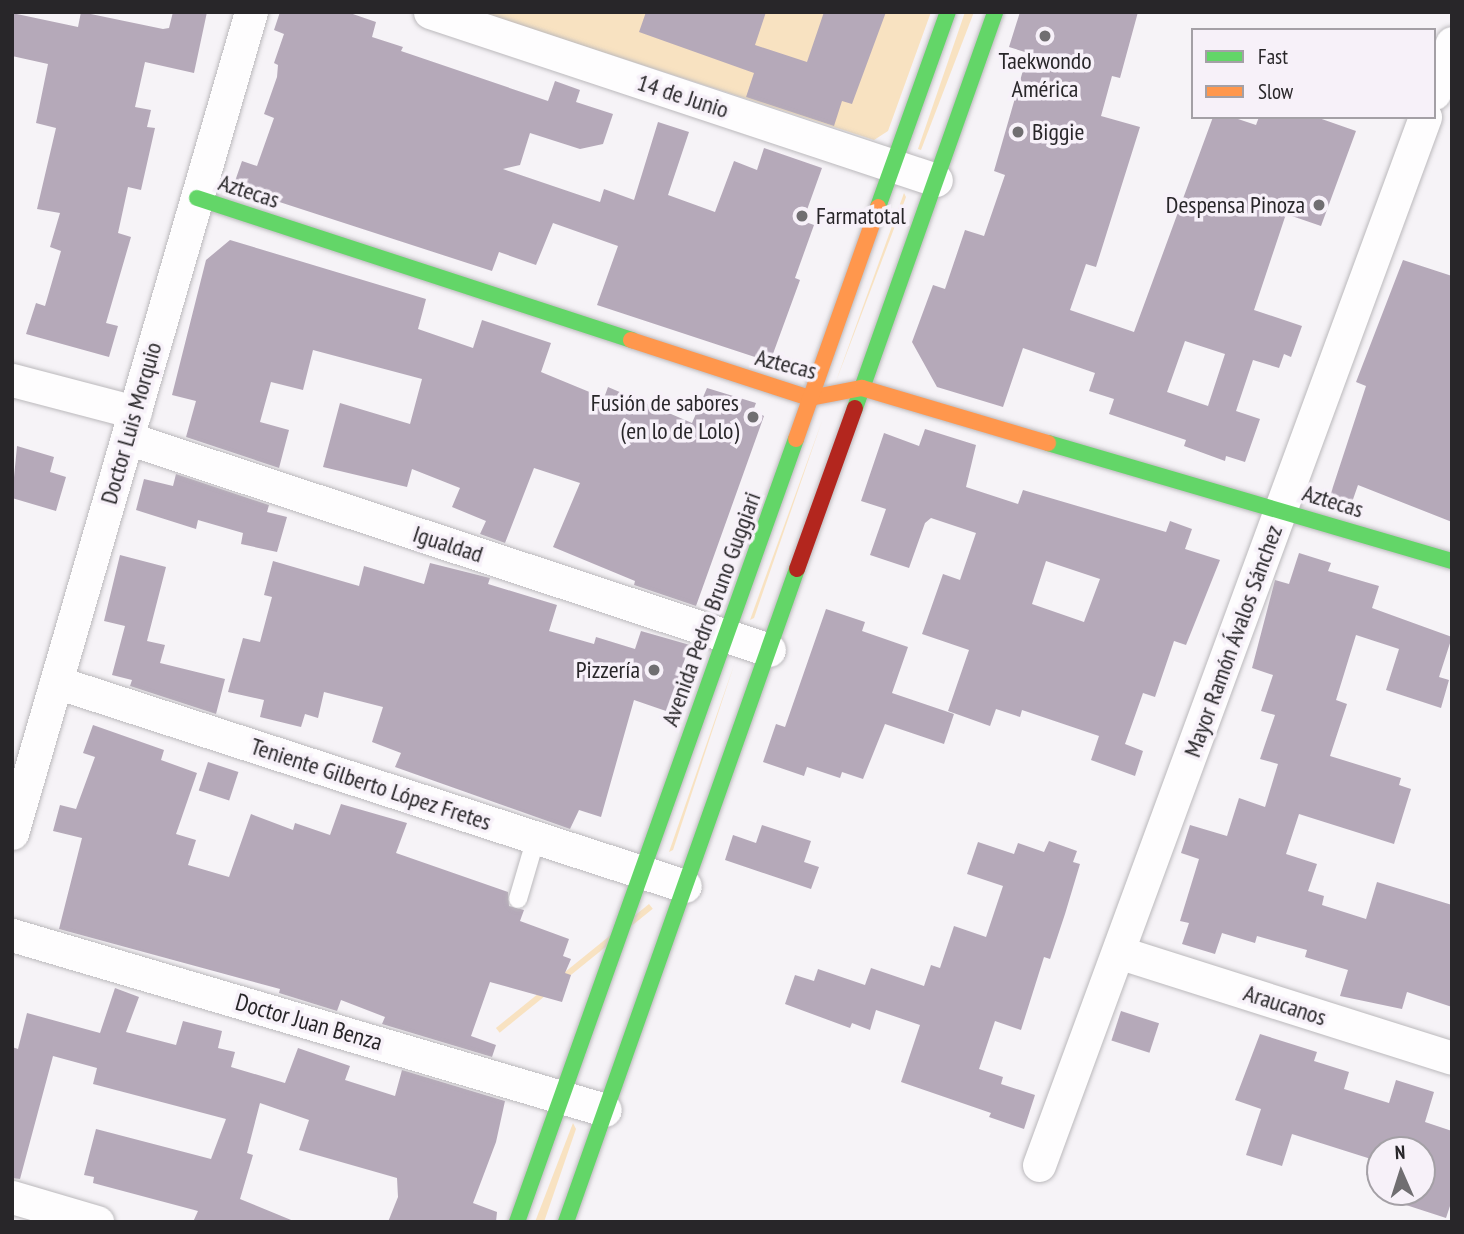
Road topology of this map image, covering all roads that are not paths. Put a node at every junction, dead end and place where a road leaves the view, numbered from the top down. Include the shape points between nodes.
1 (251, 12) edge
2 (430, 12) edge
3 (948, 12) edge
4 (995, 12) edge
5 (1425, 119) edge
6 (893, 166) junction
7 (936, 180) junction
8 (197, 198) junction
9 (12, 380) edge
10 (862, 388) junction
11 (810, 398) junction
12 (131, 425) junction
13 (1281, 510) junction
14 (1452, 561) edge
15 (725, 636) junction
16 (769, 650) junction
17 (56, 682) junction
18 (12, 833) edge
19 (536, 838) junction
20 (641, 872) junction
21 (685, 886) junction
22 (518, 899) dead end
23 (12, 935) edge
24 (1118, 952) junction
25 (1452, 1058) edge
26 (561, 1097) junction
27 (606, 1110) junction
28 (1039, 1165) dead end
29 (12, 1197) edge
30 (97, 1222) edge
31 (517, 1222) edge
32 (566, 1222) edge

1 - 8 street, Doctor Luis Morquio
2 - 6 street, 14 de Junio
3 - 6 main road, Avenida Pedro Bruno Guggiari
4 - 7 main road
5 - 13 street, Mayor Ramón Ávalos Sánchez
6 - 7 street, 14 de Junio
6 - 11 main road, Avenida Pedro Bruno Guggiari
7 - 10 main road
8 - 11 main road, Aztecas
8 - 12 street, Doctor Luis Morquio
9 - 12 street, Igualdad
10 - 11 main road, Aztecas
10 - 13 main road, Aztecas
10 - 16 main road
11 - 15 main road, Avenida Pedro Bruno Guggiari
12 - 15 street, Igualdad
12 - 17 street, Doctor Luis Morquio
13 - 14 main road, Aztecas
13 - 24 street, Mayor Ramón Ávalos Sánchez
15 - 16 street, Igualdad
15 - 20 main road, Avenida Pedro Bruno Guggiari
16 - 21 main road
17 - 18 street, Doctor Luis Morquio
17 - 19 street, Teniente Gilberto López Fretes
19 - 20 street, Teniente Gilberto López Fretes
19 - 22 lane
20 - 21 street, Teniente Gilberto López Fretes
20 - 26 main road, Avenida Pedro Bruno Guggiari
21 - 27 main road
23 - 26 street, Doctor Juan Benza
24 - 25 street, Araucanos
24 - 28 street, Mayor Ramón Ávalos Sánchez
26 - 27 street, Doctor Juan Benza
26 - 31 main road, Avenida Pedro Bruno Guggiari
27 - 32 main road
29 - 30 street

